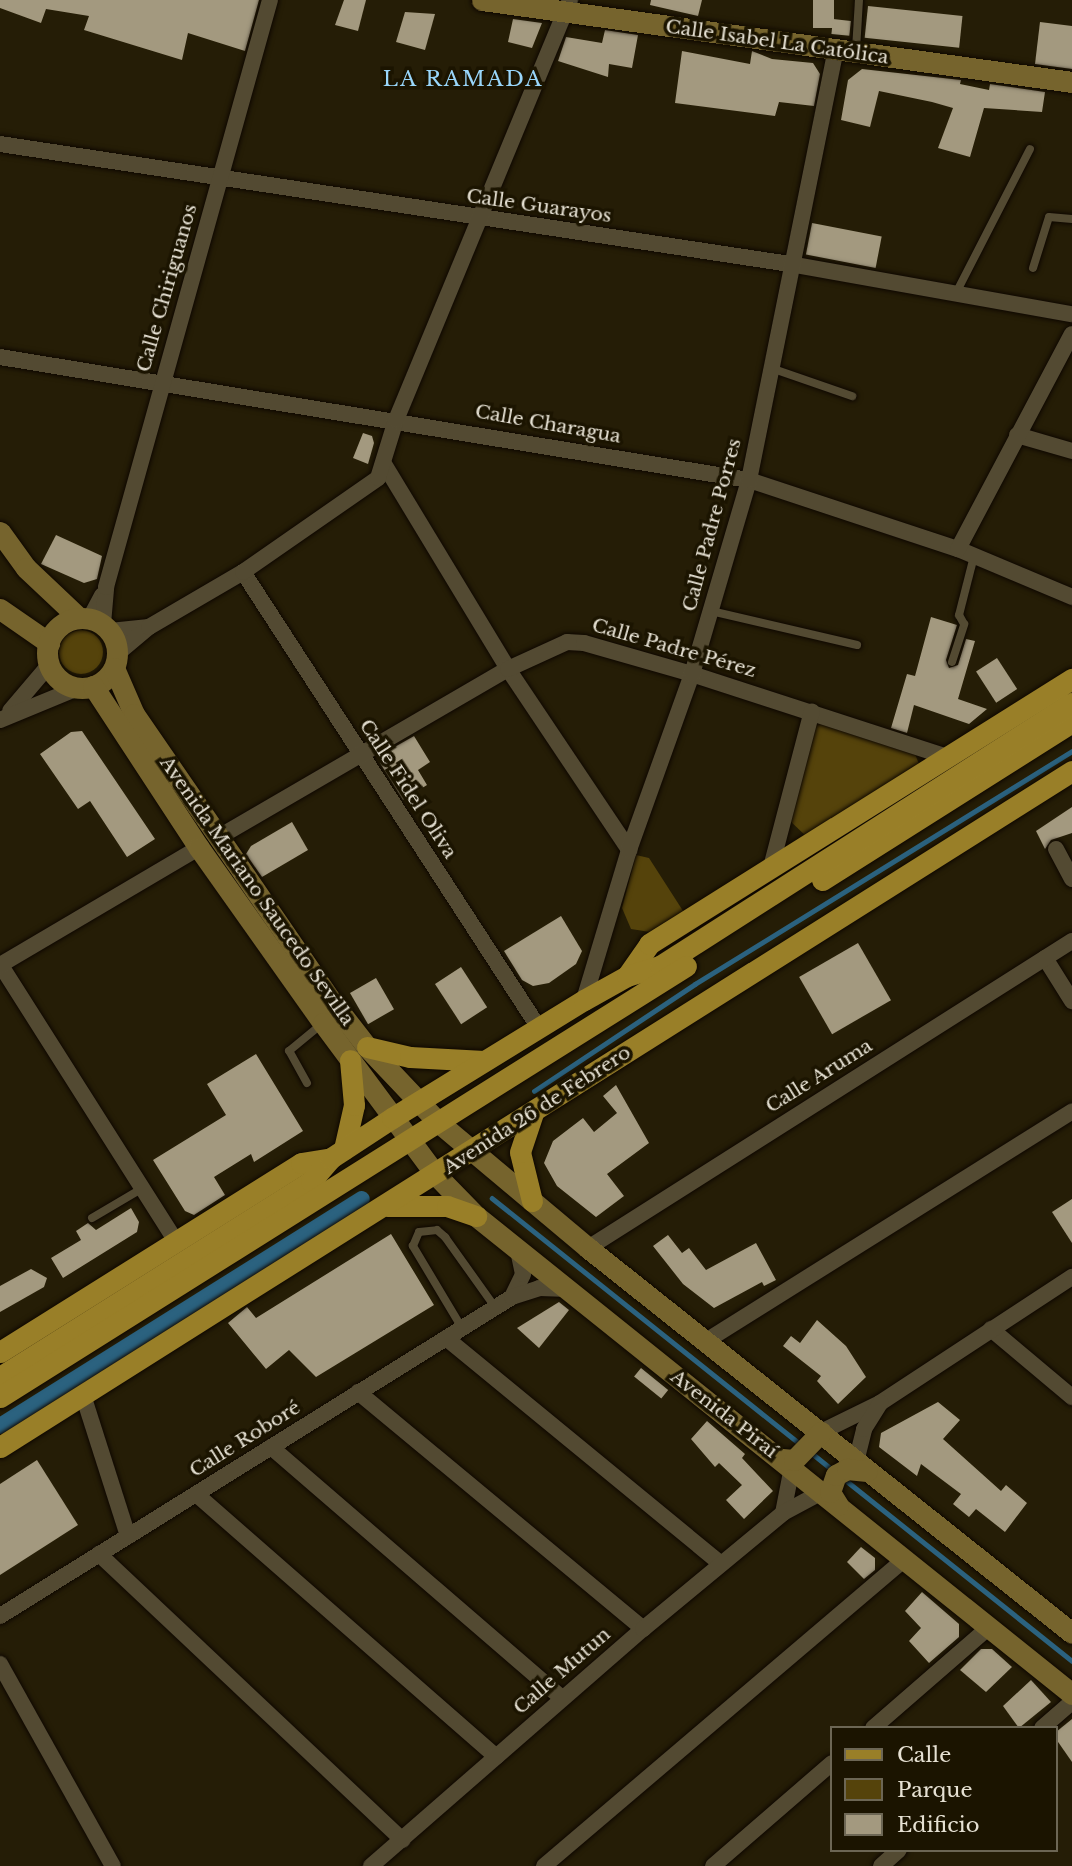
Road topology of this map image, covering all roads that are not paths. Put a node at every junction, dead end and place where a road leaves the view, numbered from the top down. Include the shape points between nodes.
1 (270, 0) edge
2 (482, 0) edge
3 (859, 0) edge
4 (567, 6) edge
5 (846, 51) junction
6 (1072, 82) edge
7 (0, 144) edge
8 (1030, 149) dead end
9 (220, 178) junction
10 (478, 218) junction
11 (1072, 219) edge
12 (790, 264) junction
13 (1034, 268) dead end
14 (955, 295) junction
15 (1072, 314) edge
16 (1072, 334) edge
17 (0, 357) edge
18 (771, 368) junction
19 (162, 382) junction
20 (852, 396) dead end
21 (396, 420) junction
22 (1017, 435) junction
23 (1072, 451) edge
24 (384, 464) junction
25 (749, 480) junction
26 (0, 532) edge
27 (958, 549) junction
28 (974, 556) junction
29 (243, 572) junction
30 (1072, 597) edge
31 (0, 610) edge
32 (711, 611) junction
33 (95, 623) junction
34 (149, 627) junction
35 (858, 645) dead end
36 (49, 654) junction
37 (115, 661) junction
38 (952, 662) dead end
39 (508, 669) junction
40 (692, 674) junction
41 (1072, 680) edge
42 (86, 687) junction
43 (1072, 703) edge
44 (812, 711) junction
45 (4, 717) edge
46 (1072, 722) edge
47 (360, 755) junction
48 (948, 757) junction
49 (1072, 771) edge
50 (219, 837) junction
51 (861, 838) junction
52 (199, 848) junction
53 (1055, 849) dead end
54 (629, 850) junction
55 (800, 853) junction
56 (770, 872) junction
57 (1072, 879) edge
58 (1072, 942) edge
59 (1045, 958) junction
60 (0, 964) edge
61 (627, 976) junction
62 (584, 1000) junction
63 (1072, 1001) edge
64 (323, 1023) junction
65 (539, 1028) junction
66 (367, 1047) junction
67 (350, 1060) junction
68 (484, 1061) junction
69 (307, 1083) dead end
70 (418, 1102) junction
71 (1072, 1111) edge
72 (534, 1112) junction
73 (392, 1118) junction
74 (438, 1122) junction
75 (410, 1141) junction
76 (473, 1151) junction
77 (338, 1153) junction
78 (436, 1175) junction
79 (143, 1188) junction
80 (532, 1201) junction
81 (381, 1206) junction
82 (476, 1216) junction
83 (92, 1218) dead end
84 (177, 1241) junction
85 (588, 1248) junction
86 (518, 1250) junction
87 (1072, 1277) edge
88 (568, 1289) junction
89 (512, 1297) junction
90 (495, 1307) junction
91 (462, 1328) junction
92 (991, 1329) junction
93 (446, 1338) junction
94 (706, 1341) junction
95 (0, 1352) edge
96 (0, 1377) edge
97 (358, 1392) junction
98 (83, 1395) junction
99 (0, 1397) edge
100 (1072, 1397) edge
101 (880, 1403) junction
102 (802, 1416) junction
103 (821, 1432) junction
104 (0, 1447) edge
105 (271, 1447) junction
106 (787, 1463) junction
107 (862, 1467) junction
108 (196, 1494) junction
109 (830, 1498) junction
110 (783, 1513) junction
111 (128, 1536) junction
112 (99, 1554) junction
113 (905, 1559) junction
114 (721, 1564) junction
115 (0, 1616) edge
116 (989, 1627) junction
117 (643, 1629) junction
118 (1072, 1633) edge
119 (0, 1664) edge
120 (1072, 1694) edge
121 (562, 1698) junction
122 (1072, 1702) edge
123 (875, 1726) edge
124 (1044, 1726) edge
125 (496, 1757) junction
126 (830, 1765) edge
127 (403, 1840) junction
128 (898, 1852) edge
129 (113, 1866) edge
130 (371, 1866) edge
131 (544, 1866) edge
132 (713, 1866) edge
133 (881, 1866) edge

1 - 9 street, Calle Chiriguanos
2 - 4 street, Calle Isabel La Católica
3 - 5 lane
4 - 5 street, Calle Isabel La Católica
4 - 10 street
5 - 6 street, Calle Isabel La Católica
5 - 12 street, Calle Padre Porres
7 - 9 street, Calle Guarayos
8 - 14 lane
9 - 10 street, Calle Guarayos
9 - 19 street, Calle Chiriguanos
10 - 12 street, Calle Guarayos
10 - 21 street
11 - 13 lane via 1049,217
12 - 14 street, Calle Guarayos
12 - 18 street, Calle Padre Porres
14 - 15 street, Calle Guarayos
16 - 22 street
17 - 19 street, Calle Charagua
18 - 20 lane
18 - 25 street, Calle Padre Porres
19 - 21 street, Calle Charagua
19 - 33 street, Calle Chiriguanos
21 - 24 street
21 - 25 street, Calle Charagua
22 - 23 street
22 - 27 street
24 - 29 street via 369,486
24 - 39 street
25 - 27 street, Calle Charagua
25 - 32 street, Calle Padre Porres
26 - 33 street via 26,568
27 - 28 street, Calle Charagua
28 - 30 street, Calle Charagua
28 - 38 lane via 959,615 964,624
29 - 34 street
29 - 47 street, Calle Fidel Oliva
31 - 36 street
32 - 35 lane
32 - 40 street, Calle Padre Porres
33 - 34 street
33 - 36 street via 58,628
33 - 37 street
34 - 37 street
36 - 42 street via 61,680
36 - 45 street
37 - 42 street
37 - 50 street, Avenida Mariano Saucedo Sevilla via 134,714
39 - 40 street, Calle Padre Pérez via 543,650 584,642
39 - 47 street, Calle Padre Pérez
39 - 54 street
40 - 44 street, Calle Padre Pérez
40 - 54 street, Calle Padre Porres
41 - 48 main road
42 - 45 street
42 - 52 street, Avenida Mariano Saucedo Sevilla
43 - 51 main road
44 - 48 street, Calle Padre Pérez
44 - 56 street
46 - 74 main road
47 - 50 street, Calle Padre Pérez
47 - 65 street, Calle Fidel Oliva
48 - 55 main road
49 - 72 main road, Avenida 26 de Febrero
50 - 66 street, Avenida Mariano Saucedo Sevilla
51 - 55 main road
51 - 61 main road via 660,966
52 - 60 street
52 - 64 street, Avenida Mariano Saucedo Sevilla
53 - 57 street
54 - 62 street, Calle Padre Porres
55 - 56 main road
56 - 61 main road via 649,944
58 - 59 street, Calle Aruma
59 - 63 street
59 - 85 street, Calle Aruma
60 - 79 street
61 - 62 main road
62 - 65 main road
64 - 67 street, Avenida Mariano Saucedo Sevilla
64 - 69 lane via 289,1051
65 - 68 main road
66 - 68 main road via 410,1057
66 - 70 street, Avenida Mariano Saucedo Sevilla
67 - 73 street, Avenida Mariano Saucedo Sevilla
67 - 77 main road via 354,1105
68 - 70 main road
70 - 73 main road
70 - 74 street
71 - 94 street
72 - 76 main road, Avenida 26 de Febrero
72 - 80 main road via 520,1141
73 - 75 street, Avenida Piraí
73 - 77 main road
74 - 75 main road
74 - 76 street
75 - 78 street, Avenida Piraí
75 - 99 main road
76 - 78 main road, Avenida 26 de Febrero
76 - 80 street
77 - 84 main road via 301,1163
77 - 96 main road via 311,1181
78 - 81 main road, Avenida 26 de Febrero
78 - 82 street, Avenida Piraí
79 - 83 lane
79 - 84 street
80 - 85 street
81 - 82 main road via 447,1206
81 - 98 main road, Avenida 26 de Febrero
82 - 86 street, Avenida Piraí
84 - 95 main road
85 - 94 street
86 - 88 street, Avenida Piraí
86 - 89 street via 523,1275
87 - 92 street
88 - 89 street, Calle Roboré via 539,1288
88 - 106 street, Avenida Piraí
89 - 90 street, Calle Roboré
90 - 91 street, Calle Roboré
90 - 91 lane via 445,1237 437,1230 419,1232 413,1246
91 - 93 street, Calle Roboré
92 - 100 street
92 - 101 street
93 - 97 street, Calle Roboré
93 - 114 street
94 - 102 street
97 - 105 street, Calle Roboré
97 - 117 street
98 - 104 main road, Avenida 26 de Febrero
98 - 111 street
101 - 102 street via 825,1419
101 - 103 street
101 - 107 street via 864,1429
102 - 103 street
103 - 106 street
103 - 107 street
105 - 108 street, Calle Roboré
105 - 121 street
106 - 109 street, Avenida Piraí
106 - 110 street
107 - 109 street via 835,1475
107 - 118 street
108 - 111 street, Calle Roboré
108 - 125 street
109 - 110 street, Calle Mutun
109 - 113 street, Avenida Piraí
110 - 114 street, Calle Mutun
111 - 112 street, Calle Roboré
112 - 115 street, Calle Roboré
112 - 127 street
113 - 116 street, Avenida Piraí
113 - 131 street
114 - 117 street, Calle Mutun
116 - 120 street, Avenida Piraí
116 - 123 street
117 - 121 street, Calle Mutun
119 - 129 street
121 - 125 street, Calle Mutun
122 - 124 street
125 - 127 street, Calle Mutun
126 - 132 street
127 - 130 street, Calle Mutun
128 - 133 street

